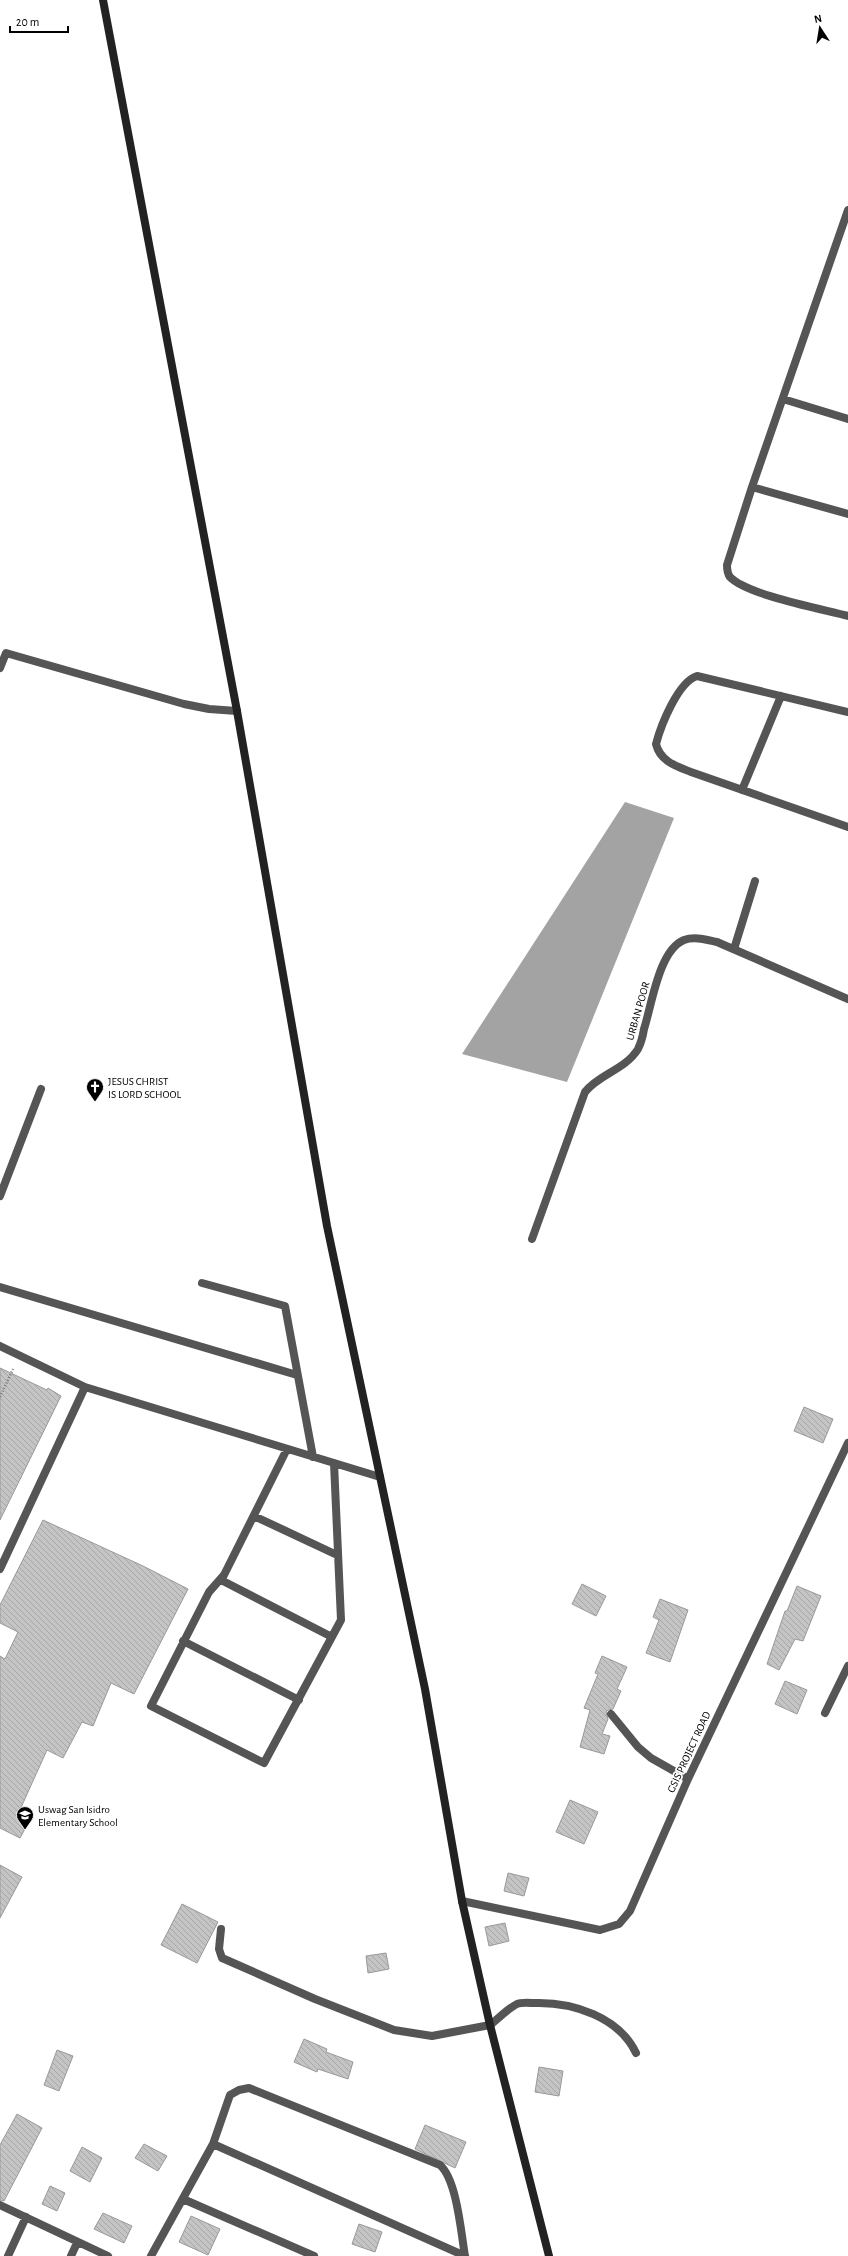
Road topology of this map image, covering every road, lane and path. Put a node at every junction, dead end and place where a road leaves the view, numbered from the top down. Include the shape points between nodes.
1 (103, 0) edge
2 (848, 210) edge
3 (845, 225) edge
4 (783, 399) junction
5 (848, 419) edge
6 (752, 487) junction
7 (848, 514) edge
8 (848, 616) edge
9 (0, 668) edge
10 (781, 696) junction
11 (237, 711) junction
12 (848, 712) edge
13 (742, 790) junction
14 (848, 827) edge
15 (755, 881) dead end
16 (734, 949) junction
17 (848, 999) edge
18 (41, 1089) dead end
19 (0, 1196) edge
20 (532, 1239) dead end
21 (202, 1283) dead end
22 (0, 1287) edge
23 (0, 1346) edge
24 (19, 1356) junction
25 (297, 1375) junction
26 (85, 1387) junction
27 (0, 1397) edge
28 (848, 1443) edge
29 (287, 1449) junction
30 (312, 1457) junction
31 (334, 1463) junction
32 (380, 1477) junction
33 (254, 1516) junction
34 (337, 1555) junction
35 (0, 1570) edge
36 (220, 1580) junction
37 (332, 1637) junction
38 (184, 1641) junction
39 (848, 1666) edge
40 (299, 1700) junction
41 (825, 1713) dead end
42 (611, 1714) dead end
43 (688, 1779) junction
44 (462, 1901) junction
45 (221, 1929) dead end
46 (490, 2026) junction
47 (636, 2053) dead end
48 (213, 2144) junction
49 (183, 2199) junction
50 (0, 2205) edge
51 (26, 2217) junction
52 (77, 2243) junction
53 (8, 2256) edge
54 (71, 2256) edge
55 (108, 2256) edge
56 (151, 2256) edge
57 (314, 2256) edge
58 (465, 2256) edge
59 (549, 2256) edge

1 - 11 street
2 - 3 street
3 - 4 street
4 - 5 street
4 - 6 street
6 - 7 street
6 - 8 street via 727,565 727,573 748,588
9 - 11 street via 6,653 184,704
10 - 12 street
10 - 13 street
10 - 13 street via 712,679 693,677 676,695 658,738 657,749 670,763
11 - 32 street via 327,1226
13 - 14 street
15 - 16 street
16 - 17 street, URBAN POOR
16 - 20 street, URBAN POOR via 701,938 685,940 670,950 662,965 639,1047 630,1060 592,1084 585,1092
18 - 19 street
21 - 25 street via 285,1306
22 - 25 street
23 - 24 street
24 - 26 street
24 - 27 path
25 - 30 street
26 - 29 street
26 - 35 street
28 - 43 street, GSIS PROJECT ROAD
29 - 30 street
29 - 33 street
30 - 31 street
31 - 32 street
31 - 34 street
32 - 44 street via 425,1689
33 - 34 street
33 - 36 street
34 - 37 street via 341,1620
36 - 37 street
36 - 38 street via 208,1592
37 - 40 street
38 - 40 street
38 - 40 street via 151,1706 264,1763
39 - 41 street
42 - 43 street via 646,1755
43 - 44 street, GSIS PROJECT ROAD via 630,1912 619,1924 600,1930
44 - 46 street
45 - 46 street via 219,1949 222,1958 394,2030 432,2036
46 - 47 street via 518,2004 556,2003 601,2018 619,2029 630,2041
46 - 59 street
48 - 49 street
48 - 58 street
48 - 58 street via 230,2095 249,2088 440,2165 446,2170 452,2186
49 - 56 street
49 - 57 street
50 - 51 street
51 - 52 street
51 - 53 street
52 - 54 street
52 - 55 street

